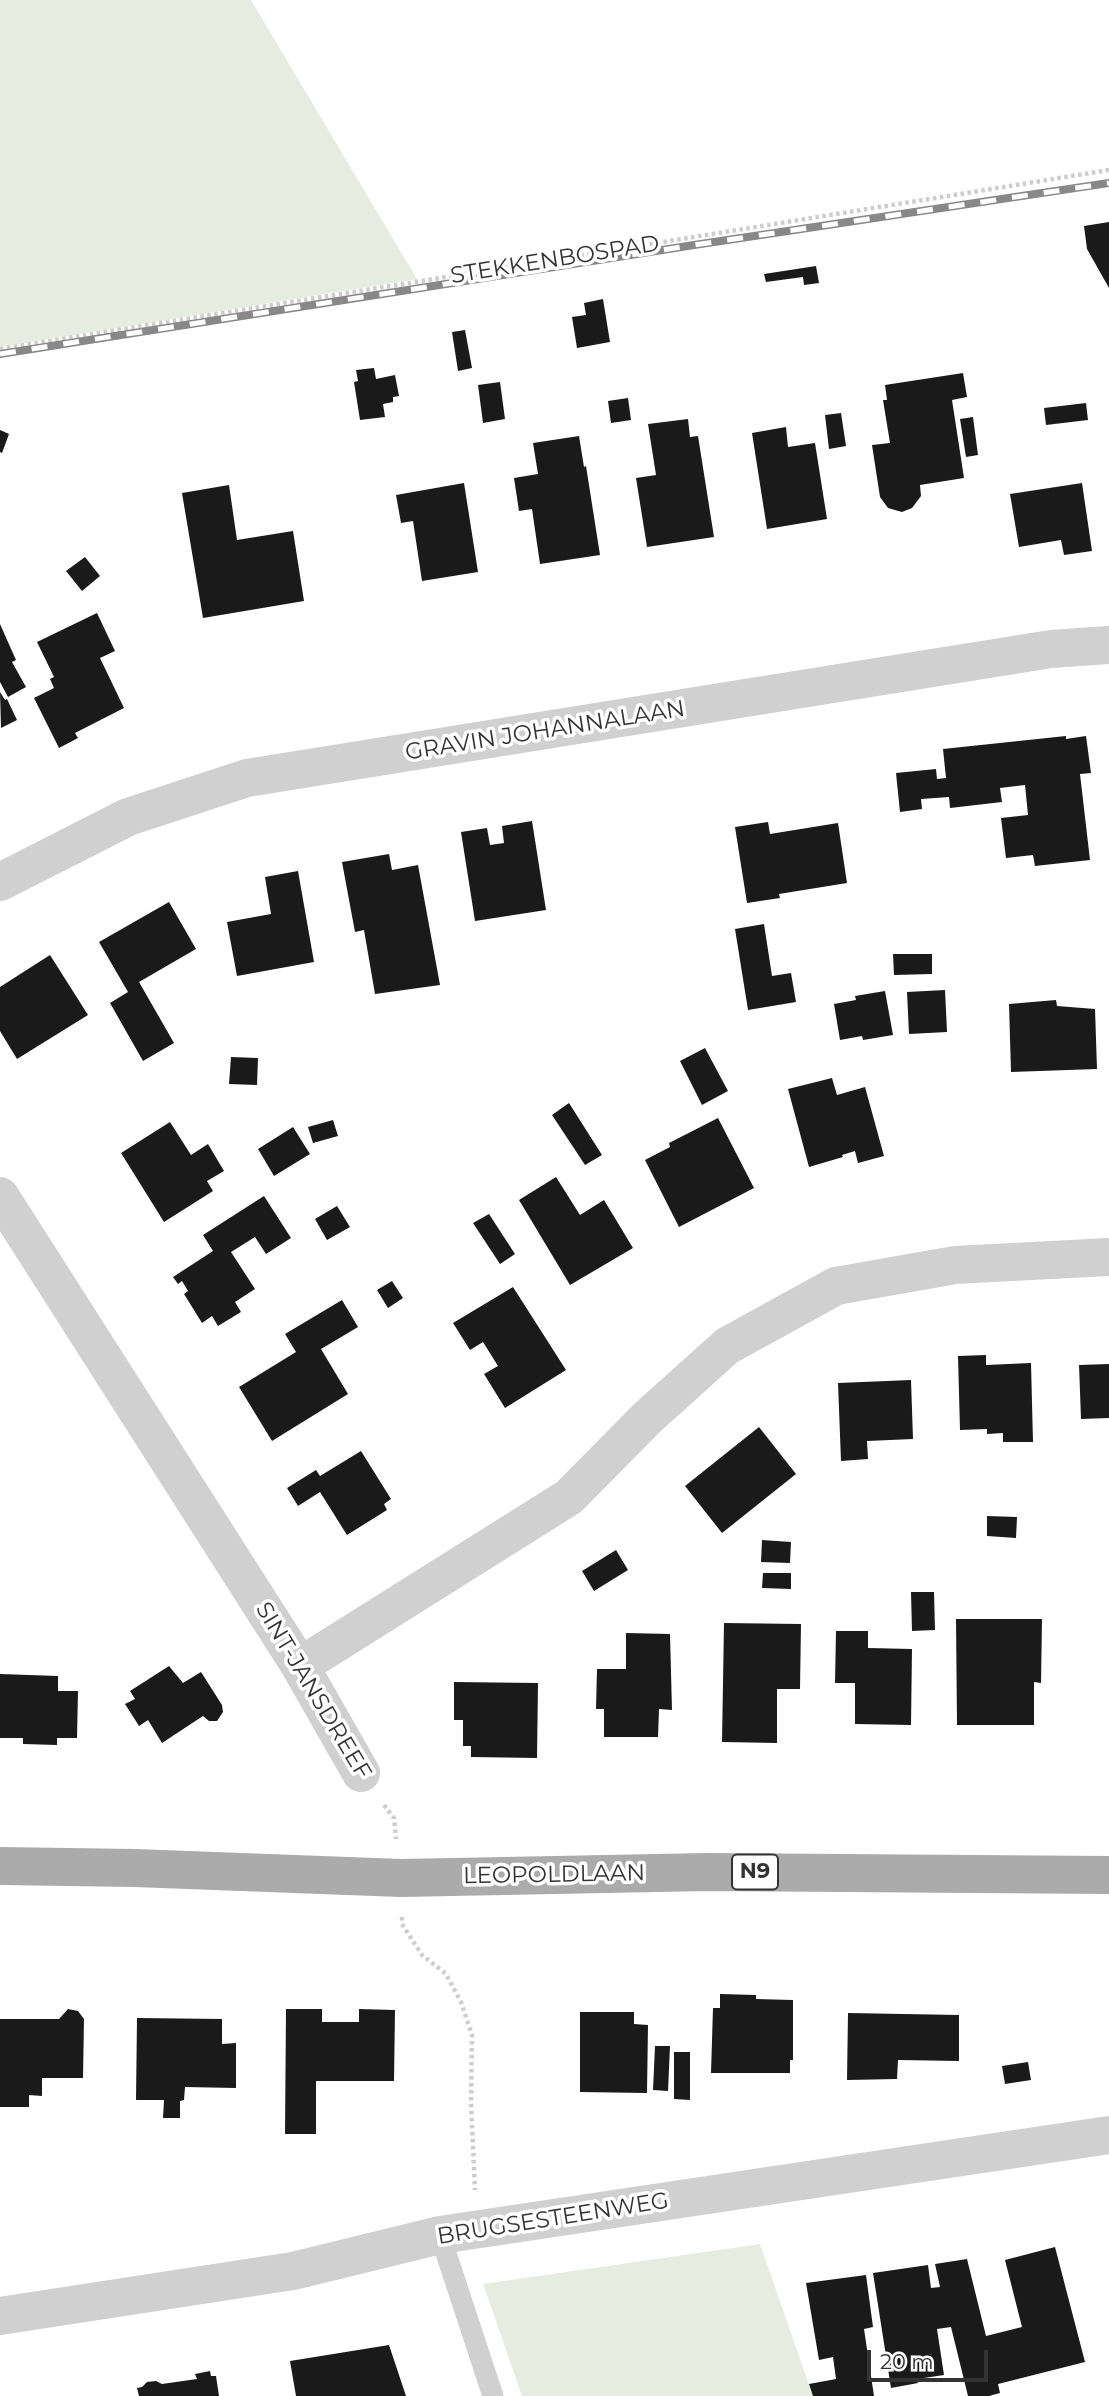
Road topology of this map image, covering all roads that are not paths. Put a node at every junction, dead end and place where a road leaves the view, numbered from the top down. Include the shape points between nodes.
1 (1109, 645) edge
2 (0, 882) edge
3 (0, 1196) edge
4 (1109, 1257) edge
5 (300, 1665) junction
6 (361, 1773) road end
7 (0, 1866) edge
8 (1109, 1875) edge
9 (1109, 2135) edge
10 (440, 2235) junction
11 (0, 2316) edge
12 (493, 2396) edge

1 - 2 street, GRAVIN JOHANNALAAN via 1051,649 247,778 128,817
3 - 5 street, SINT-JANSDREEF
4 - 5 street via 955,1265 836,1286 727,1346 569,1497
5 - 6 street, SINT-JANSDREEF
7 - 8 main road, LEOPOLDLAAN / N9 via 401,1878 708,1872
9 - 10 street, BRUGSESTEENWEG
10 - 11 street, BRUGSESTEENWEG via 293,2271
10 - 12 lane

